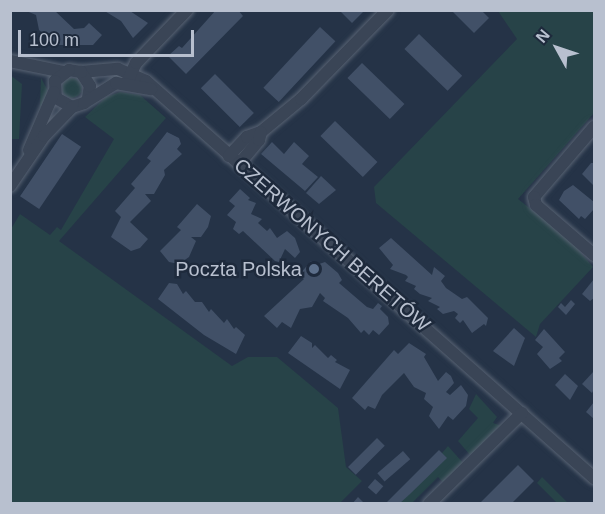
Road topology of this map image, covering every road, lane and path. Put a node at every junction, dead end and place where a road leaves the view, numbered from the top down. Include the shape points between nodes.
1 (187, 10) edge
2 (388, 10) edge
3 (10, 61) edge
4 (39, 70) junction
5 (63, 72) junction
6 (81, 72) junction
7 (128, 78) junction
8 (54, 89) junction
9 (88, 98) junction
10 (72, 107) junction
11 (594, 127) edge
12 (261, 132) junction
13 (230, 156) junction
14 (26, 160) junction
15 (239, 164) junction
16 (10, 186) edge
17 (594, 255) edge
18 (522, 413) junction
19 (594, 478) edge
20 (429, 504) edge

1 - 7 street via 136,63
2 - 12 street via 301,99
3 - 4 street
4 - 5 street
4 - 8 street
5 - 6 street
5 - 8 street
6 - 7 street via 118,69
6 - 9 street via 90,86
7 - 9 street
7 - 13 street, CZERWONYCH BERETÓW via 155,90
8 - 10 street via 60,102
8 - 14 street
9 - 10 street
10 - 14 street
11 - 17 street via 536,192 536,205
12 - 13 street via 247,137
12 - 15 street
13 - 15 street, CZERWONYCH BERETÓW
14 - 16 street
15 - 18 street, CZERWONYCH BERETÓW
18 - 19 street, CZERWONYCH BERETÓW
18 - 20 street

